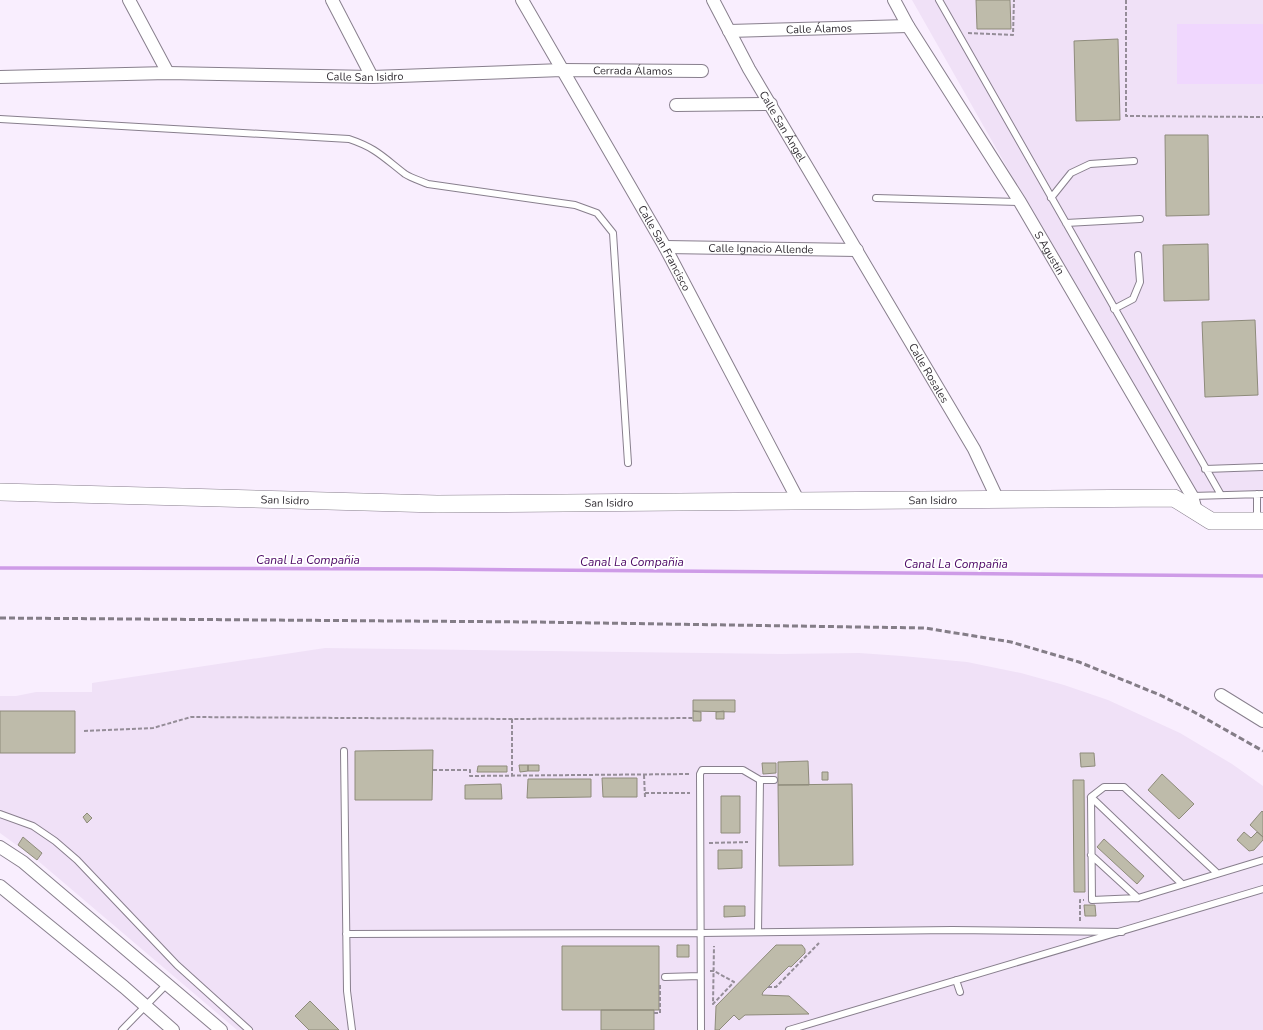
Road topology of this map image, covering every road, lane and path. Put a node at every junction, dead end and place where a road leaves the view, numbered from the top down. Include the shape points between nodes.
1 (129, 0) edge
2 (332, 0) edge
3 (522, 0) edge
4 (713, 0) edge
5 (894, 0) edge
6 (938, 0) edge
7 (1014, 0) edge
8 (1126, 0) edge
9 (908, 26) junction
10 (730, 31) junction
11 (957, 32) junction
12 (562, 70) junction
13 (702, 71) dead end
14 (168, 73) junction
15 (0, 77) edge
16 (372, 77) junction
17 (771, 104) junction
18 (676, 105) dead end
19 (1263, 117) edge
20 (0, 119) edge
21 (1134, 161) dead end
22 (876, 198) dead end
23 (1051, 198) junction
24 (1020, 202) junction
25 (1140, 219) dead end
26 (1066, 223) junction
27 (665, 248) junction
28 (857, 250) junction
29 (1138, 255) dead end
30 (1114, 308) junction
31 (628, 463) dead end
32 (1263, 467) edge
33 (1205, 469) junction
34 (0, 492) edge
35 (1260, 494) edge
36 (1220, 496) junction
37 (997, 498) junction
38 (798, 500) junction
39 (1194, 504) junction
40 (1260, 521) edge
41 (1221, 695) dead end
42 (693, 718) dead end
43 (512, 719) junction
44 (1263, 721) edge
45 (84, 731) dead end
46 (344, 751) dead end
47 (432, 770) dead end
48 (700, 774) junction
49 (512, 775) junction
50 (644, 775) junction
51 (760, 780) junction
52 (774, 780) dead end
53 (645, 793) junction
54 (690, 793) dead end
55 (645, 797) dead end
56 (1091, 797) junction
57 (0, 814) edge
58 (748, 842) dead end
59 (707, 843) dead end
60 (0, 847) edge
61 (1091, 855) junction
62 (1263, 860) edge
63 (1217, 873) junction
64 (1182, 884) junction
65 (0, 886) edge
66 (1263, 889) edge
67 (1138, 898) junction
68 (1092, 900) junction
69 (1080, 921) dead end
70 (758, 932) junction
71 (1122, 932) junction
72 (700, 933) junction
73 (346, 934) junction
74 (819, 943) dead end
75 (714, 946) dead end
76 (710, 971) dead end
77 (714, 971) junction
78 (700, 976) junction
79 (666, 977) dead end
80 (956, 980) junction
81 (660, 983) dead end
82 (167, 984) junction
83 (768, 987) dead end
84 (960, 992) dead end
85 (146, 1007) junction
86 (654, 1013) dead end
87 (122, 1030) edge
88 (173, 1030) edge
89 (221, 1030) edge
90 (248, 1030) edge
91 (352, 1030) edge
92 (701, 1030) edge
93 (789, 1030) edge

1 - 14 street
2 - 16 street
3 - 12 street, Calle San Francisco
4 - 10 street, Calle San Ángel
5 - 9 street, S Agustín
6 - 11 lane
7 - 11 path via 1013,36
8 - 19 path via 1126,116
9 - 10 street, Calle Álamos
9 - 24 street, S Agustín
10 - 17 street, Calle San Ángel
11 - 23 lane
12 - 13 street, Cerrada Álamos
12 - 16 street, Calle San Isidro
12 - 27 street, Calle San Francisco
14 - 15 street, Calle San Isidro
14 - 16 street, Calle San Isidro
17 - 18 street
17 - 28 street, Calle San Ángel
20 - 31 lane via 349,139 365,144 386,157 406,175 428,184 575,205 597,213 613,234
21 - 23 lane via 1090,164 1071,173
22 - 24 lane
23 - 26 lane
24 - 39 street, S Agustín
25 - 26 lane
26 - 30 lane
27 - 28 street, Calle Ignacio Allende
27 - 38 street, Calle San Francisco
28 - 37 street, Calle Rosales via 974,449
29 - 30 lane via 1140,282 1133,299
30 - 33 lane
32 - 33 lane
33 - 36 lane
34 - 38 main road, San Isidro via 437,504
35 - 36 lane
35 - 40 lane
36 - 39 lane
37 - 38 main road, San Isidro
37 - 39 main road, San Isidro via 1174,498
39 - 40 main road, San Isidro via 1211,521
41 - 44 street
42 - 43 path
43 - 45 path via 192,717 153,728
43 - 49 path
46 - 73 lane
47 - 49 path via 470,770 470,776
48 - 50 path
48 - 51 lane via 702,770 743,770
48 - 72 lane
49 - 50 path
50 - 53 path
51 - 52 lane
51 - 70 lane
53 - 54 path
53 - 55 path
56 - 61 lane
56 - 63 lane via 1104,787 1124,787
56 - 64 lane
57 - 90 lane via 33,826 77,860 177,965
58 - 59 path
60 - 82 street via 23,862
61 - 67 lane
61 - 68 lane
62 - 63 lane
63 - 64 lane
64 - 67 lane
65 - 85 street
66 - 71 lane
67 - 68 lane
68 - 69 path via 1080,900
70 - 71 lane
70 - 72 lane
71 - 80 lane
72 - 73 lane
72 - 78 lane
73 - 91 lane via 347,991
74 - 83 path via 776,987
75 - 77 path
76 - 77 path
77 - 77 path via 734,982 713,1004 714,991
78 - 79 lane
78 - 92 lane
80 - 84 lane
80 - 93 lane
81 - 86 path via 660,1013
82 - 85 lane
82 - 89 street
85 - 87 lane
85 - 88 street

